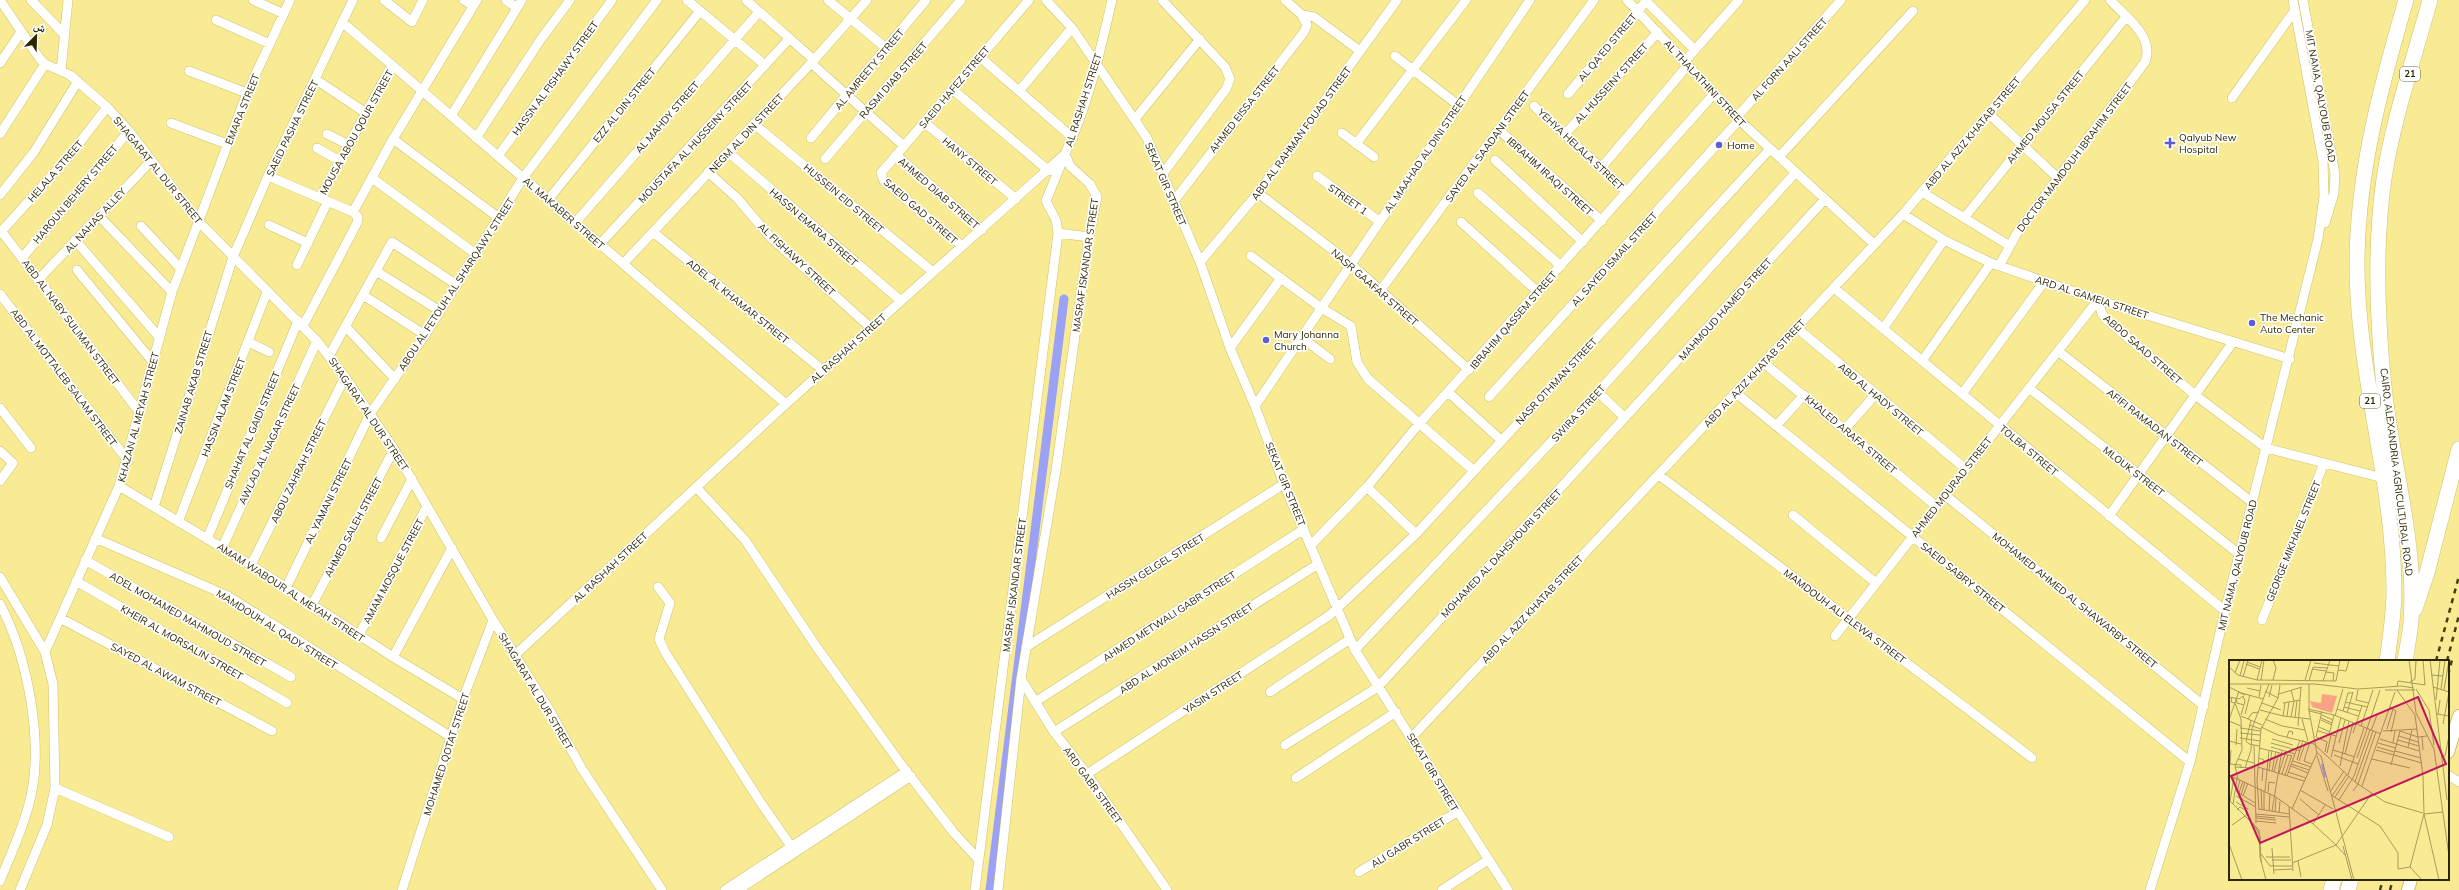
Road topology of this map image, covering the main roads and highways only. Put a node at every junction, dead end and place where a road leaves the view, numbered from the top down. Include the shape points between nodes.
1 (2406, 0) edge
2 (2430, 0) edge
3 (2459, 449) edge
4 (2411, 621) junction
5 (2387, 660) edge
6 (2404, 660) edge
7 (2459, 716) edge
8 (2449, 749) edge
9 (2334, 880) edge
10 (2351, 880) edge
11 (2411, 880) edge
12 (2331, 890) edge
13 (2348, 890) edge
14 (2408, 890) edge

1 - 5 highway, CAIRO, ALEXANDRIA AGRICULTURAL ROAD / 21 via 2368,141 2359,211 2357,261 2368,388 2383,478 2394,590
2 - 4 highway, CAIRO, ALEXANDRIA AGRICULTURAL ROAD / 21 via 2390,149 2380,210 2378,252 2378,312 2384,388 2408,551
3 - 4 highway via 2427,573
4 - 6 highway, CAIRO, ALEXANDRIA AGRICULTURAL ROAD / 21
7 - 8 main road
9 - 12 highway
10 - 13 highway
11 - 14 main road

